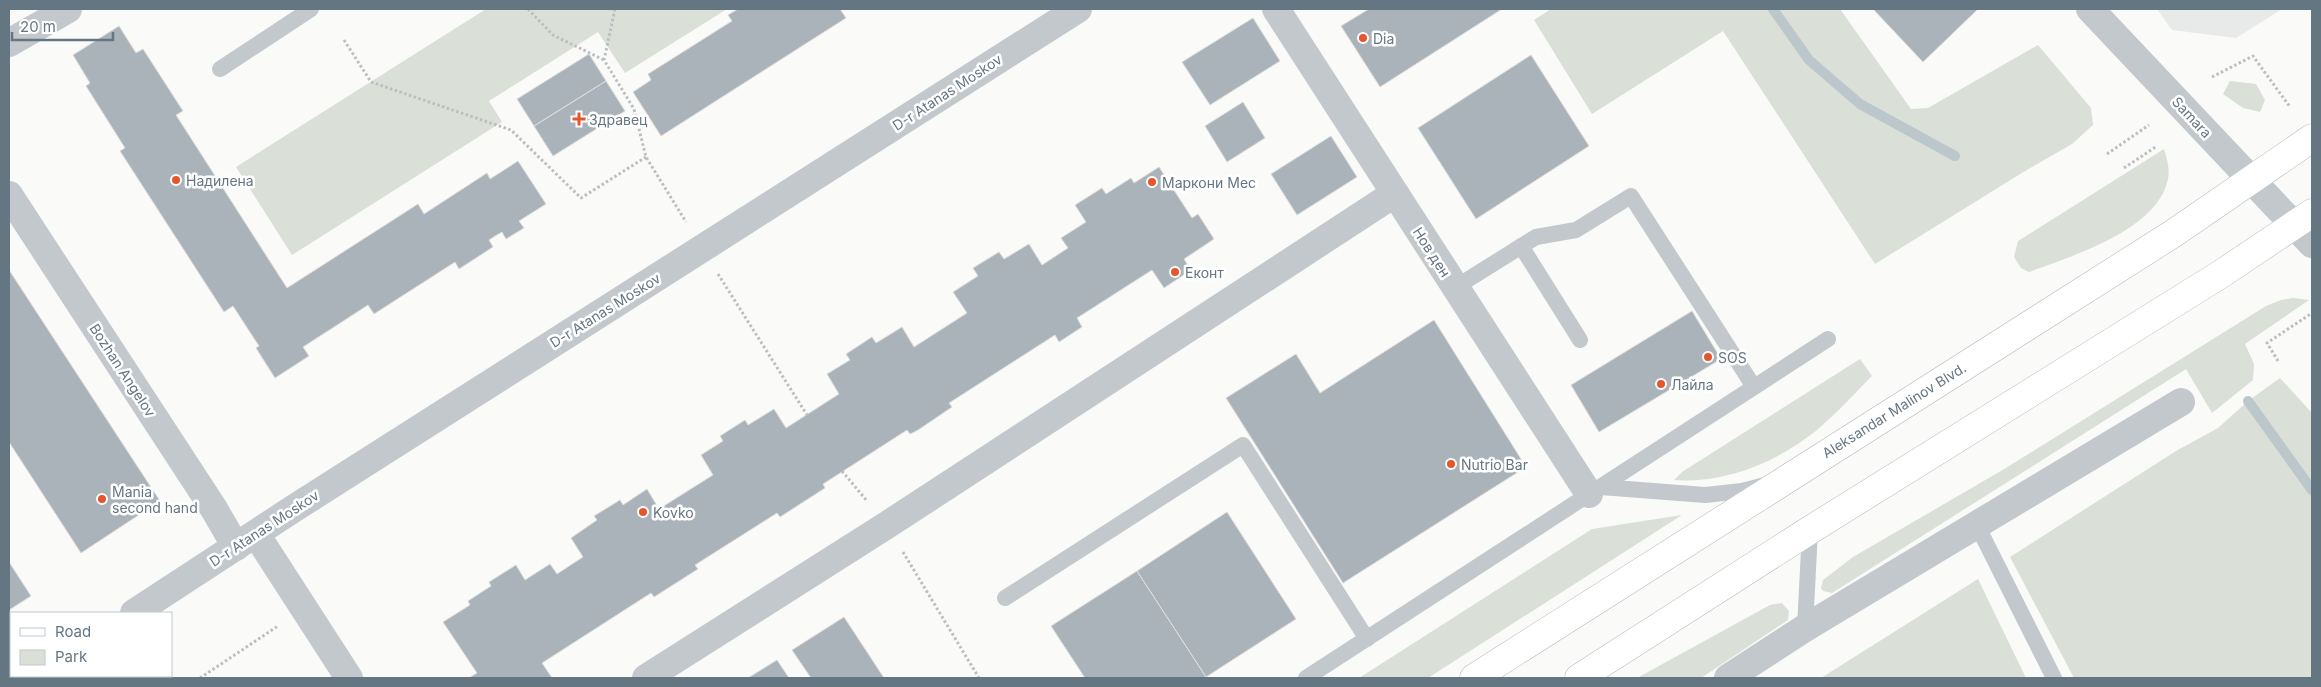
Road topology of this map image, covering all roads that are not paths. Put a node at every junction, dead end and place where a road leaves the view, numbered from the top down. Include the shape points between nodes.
1 (68, 9) edge
2 (311, 9) edge
3 (1078, 9) edge
4 (1276, 9) edge
5 (2090, 9) edge
6 (9, 43) edge
7 (220, 69) dead end
8 (2312, 138) edge
9 (2251, 180) junction
10 (1394, 194) junction
11 (9, 195) edge
12 (2306, 227) edge
13 (1521, 246) junction
14 (1456, 287) junction
15 (1828, 339) dead end
16 (1580, 340) dead end
17 (1754, 388) junction
18 (2181, 402) dead end
19 (1784, 480) junction
20 (1595, 491) junction
21 (1977, 524) junction
22 (1810, 530) junction
23 (246, 540) junction
24 (1005, 598) dead end
25 (136, 612) edge
26 (1805, 628) junction
27 (1366, 639) junction
28 (349, 678) edge
29 (646, 678) edge
30 (1306, 678) edge
31 (1474, 678) edge
32 (1579, 678) edge
33 (1728, 678) edge
34 (2054, 678) edge

1 - 6 street
2 - 7 lane
3 - 23 street, D-r Atanas Moskov
4 - 10 street, Нов ден
5 - 9 street, Samara
8 - 9 main road, Aleksandar Malinov Blvd.
9 - 12 street, Samara
9 - 19 main road, Aleksandar Malinov Blvd.
10 - 14 street, Нов ден
10 - 29 street
11 - 23 street, Bozhan Angelov via 214,509
12 - 22 main road via 2222,274
13 - 14 lane
13 - 16 lane
13 - 17 lane via 1536,237 1576,230 1631,196
14 - 20 street, Нов ден
15 - 17 lane
17 - 20 lane
18 - 21 street
19 - 20 lane via 1742,491 1705,495
19 - 31 main road, Aleksandar Malinov Blvd.
20 - 27 lane
21 - 26 street
21 - 34 lane
22 - 26 lane
22 - 32 main road
23 - 25 street, D-r Atanas Moskov
23 - 28 street, Bozhan Angelov via 306,609
24 - 27 lane via 1243,445
26 - 33 street
27 - 30 lane

